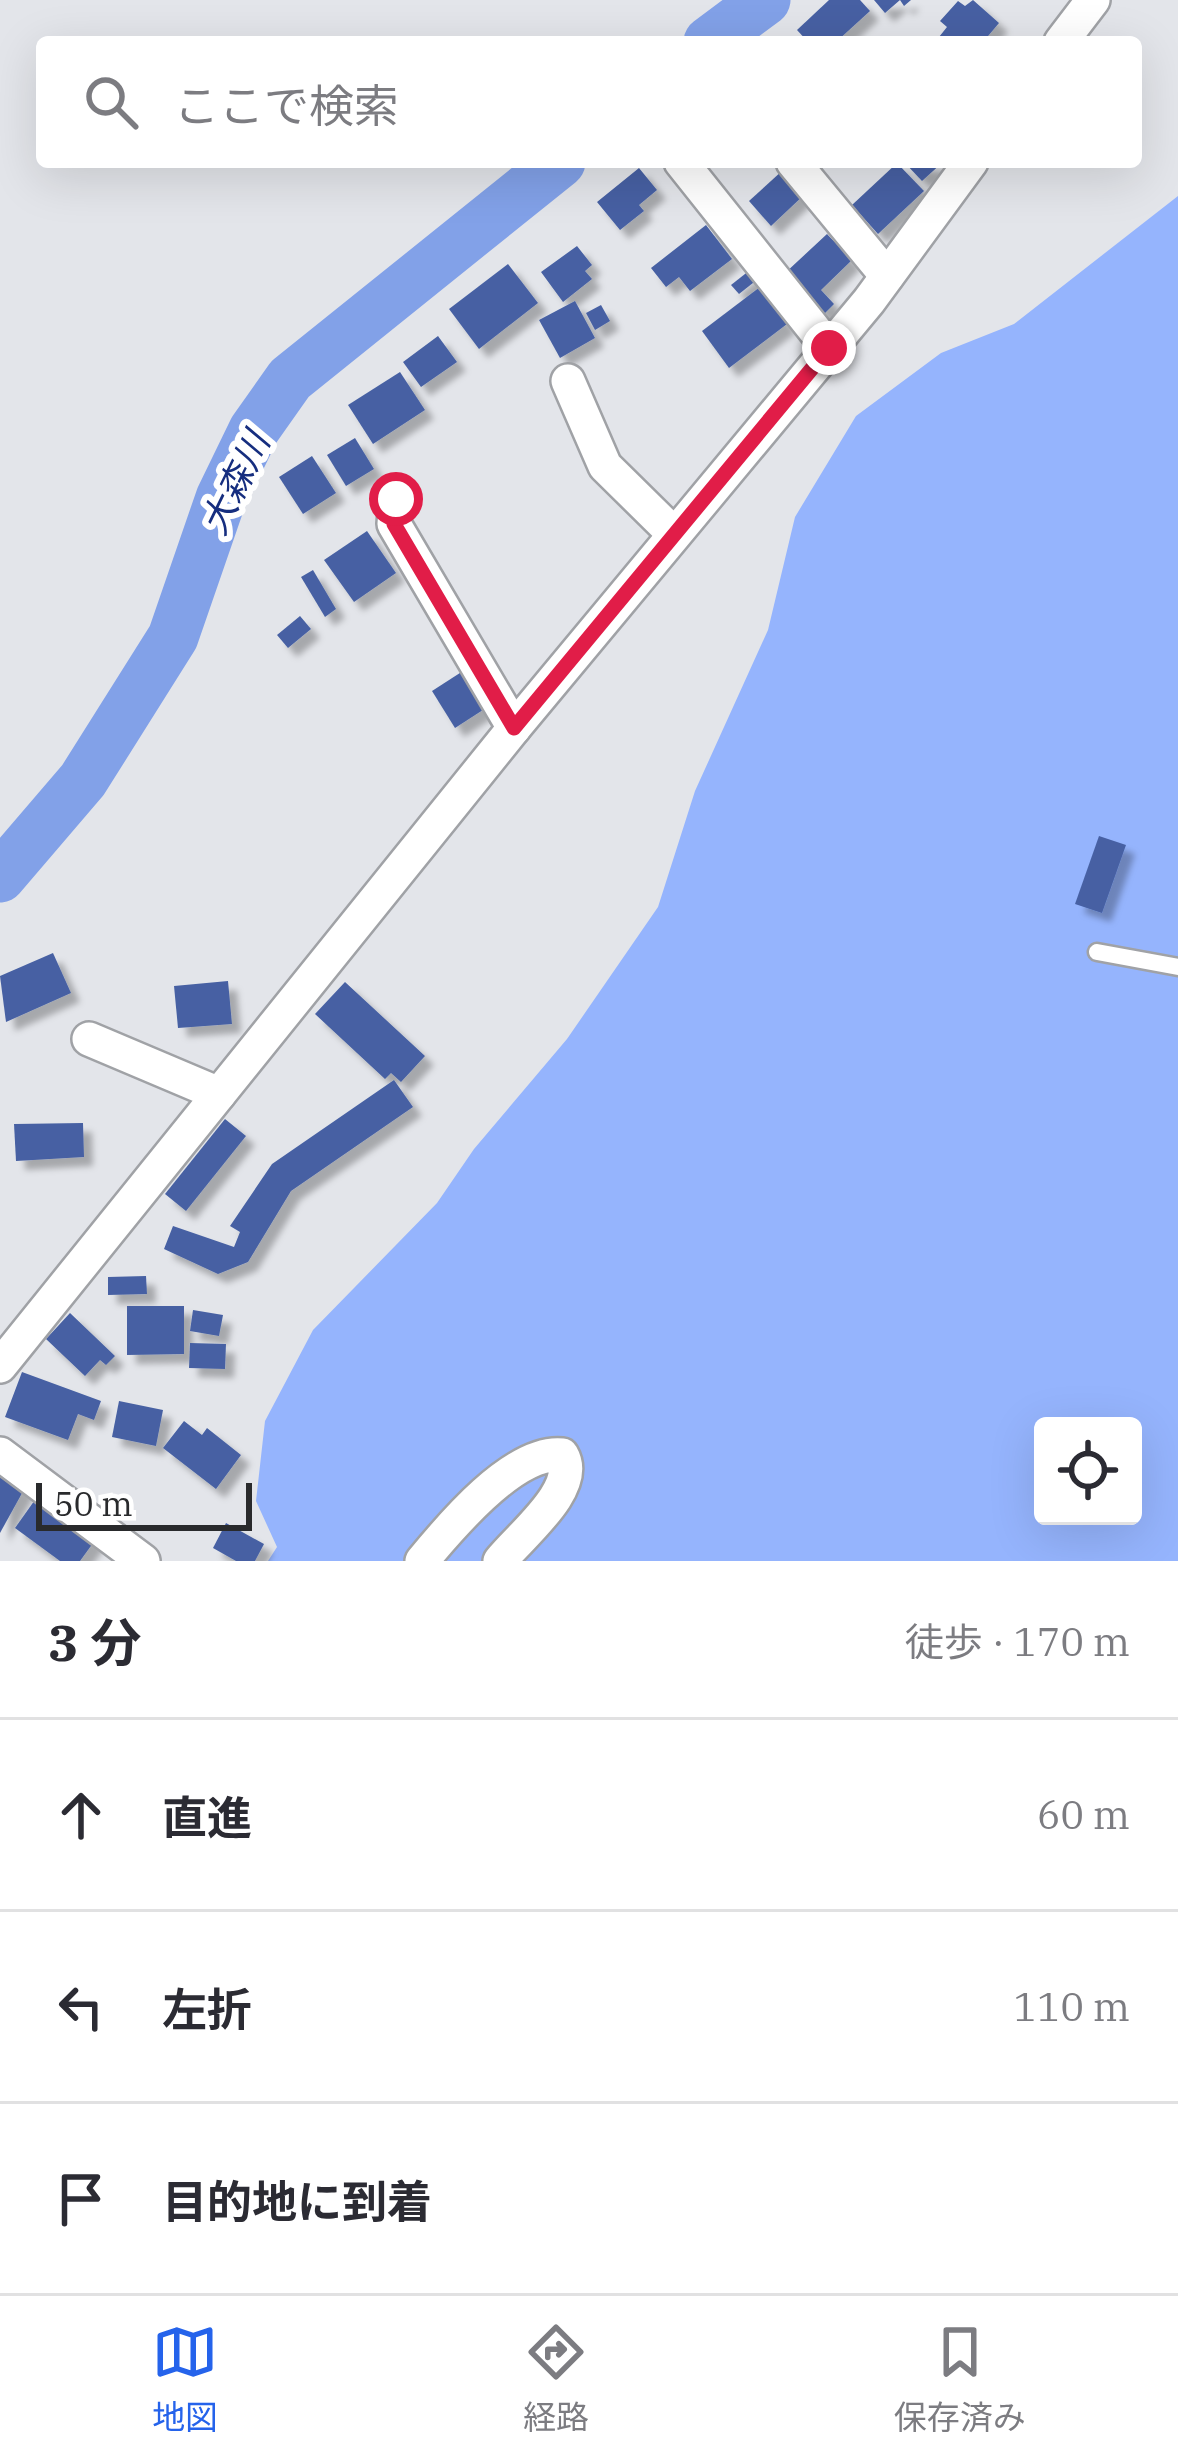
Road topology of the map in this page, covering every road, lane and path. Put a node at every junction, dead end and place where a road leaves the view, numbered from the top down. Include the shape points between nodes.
1 (1093, 0) edge
2 (1066, 36) edge
3 (686, 168) edge
4 (798, 168) edge
5 (967, 168) edge
6 (887, 277) junction
7 (829, 348) junction
8 (568, 381) dead end
9 (396, 499) dead end
10 (674, 534) junction
11 (514, 728) junction
12 (1097, 952) dead end
13 (1178, 967) edge
14 (89, 1039) dead end
15 (219, 1094) junction
16 (0, 1366) edge
17 (0, 1454) edge
18 (143, 1561) edge
19 (422, 1561) edge
20 (500, 1561) edge

1 - 2 street
3 - 7 street
4 - 6 street
5 - 6 street
6 - 7 street
7 - 10 street
8 - 10 street via 605,466
9 - 11 street via 394,524
10 - 11 street
11 - 15 street
12 - 13 lane
14 - 15 street
15 - 16 street
17 - 18 street
19 - 20 street via 482,1496 542,1456 562,1454 565,1486

